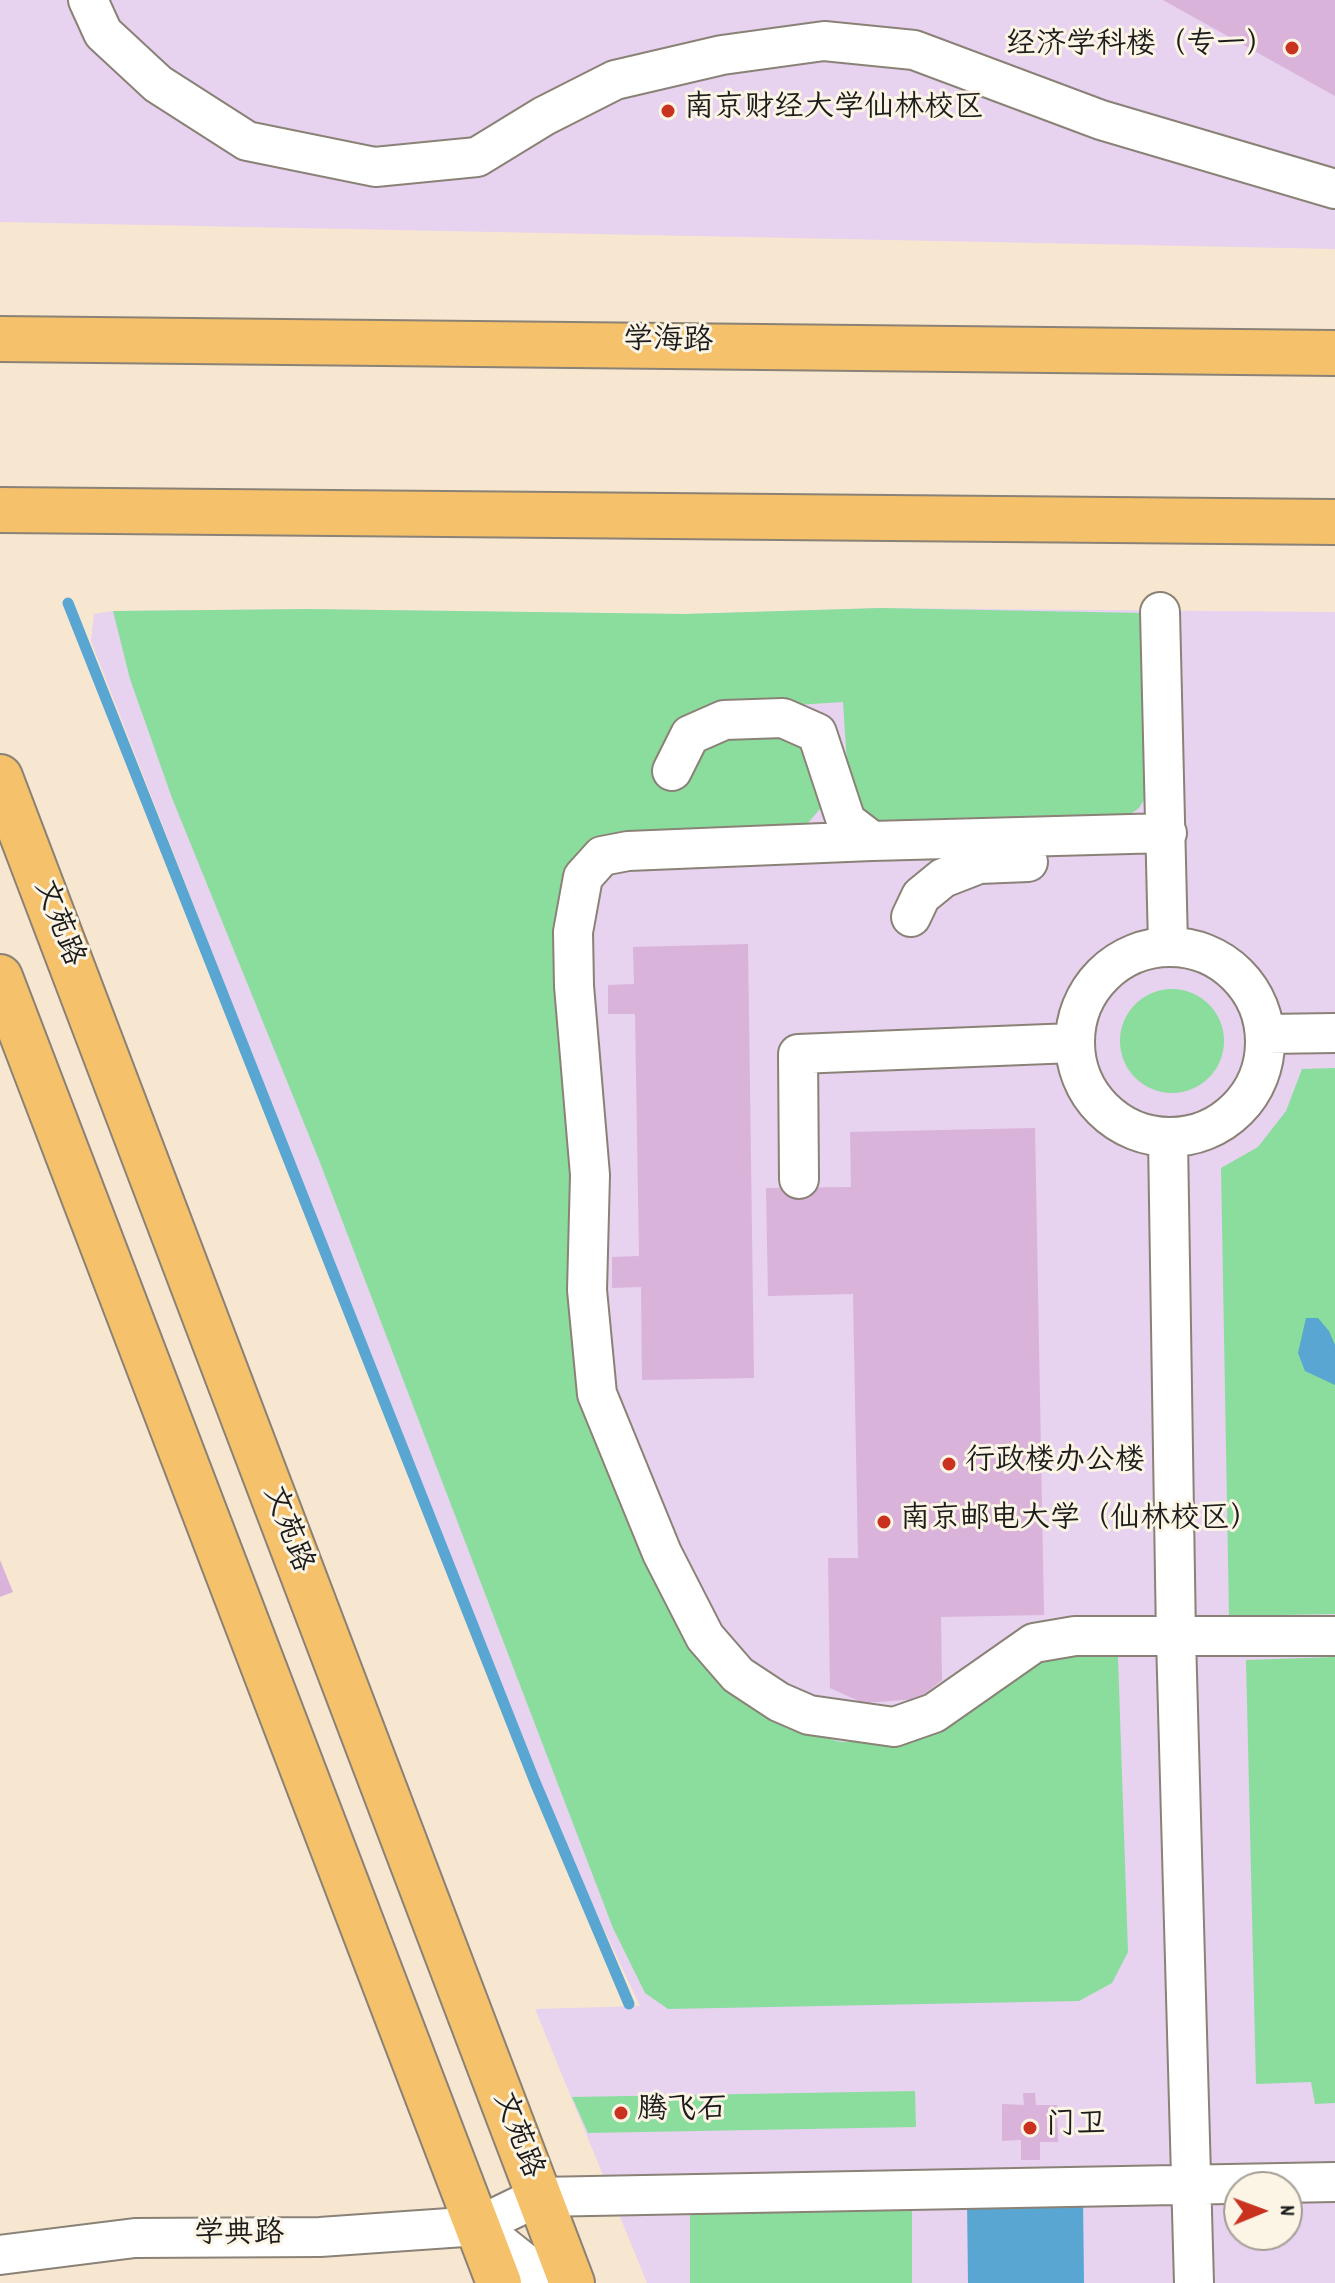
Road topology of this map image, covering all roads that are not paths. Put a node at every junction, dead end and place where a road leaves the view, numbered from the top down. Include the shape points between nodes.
1 (88, 0) edge
2 (1335, 189) edge
3 (0, 339) edge
4 (1335, 353) edge
5 (0, 510) edge
6 (1335, 522) edge
7 (1160, 612) dead end
8 (672, 771) dead end
9 (0, 777) edge
10 (872, 841) junction
11 (1167, 845) junction
12 (911, 917) dead end
13 (1168, 945) junction
14 (0, 977) edge
15 (1335, 1033) edge
16 (1267, 1034) junction
17 (1073, 1043) junction
18 (1168, 1139) junction
19 (799, 1179) dead end
20 (1335, 1636) edge
21 (1176, 1638) junction
22 (1335, 2182) edge
23 (1190, 2185) junction
24 (538, 2197) junction
25 (478, 2226) junction
26 (0, 2255) edge
27 (499, 2283) edge
28 (550, 2283) edge
29 (572, 2283) edge
30 (1194, 2283) edge

1 - 2 street via 103,33 158,84 247,141 375,167 477,157 615,80 722,55 824,41 914,50 1101,120
3 - 4 main road, 学海路
5 - 6 main road
7 - 11 street
8 - 10 street via 690,735 724,720 783,718 817,733 846,821
9 - 24 main road, 文苑路
10 - 11 street
10 - 21 street via 628,851 602,856 583,877 573,932 573,973 587,1106 587,1290 597,1394 662,1553 705,1637 738,1675 809,1715 894,1727 934,1713 1034,1643 1075,1636
11 - 12 street via 979,864 943,878 921,896
11 - 13 street
13 - 16 street via 1217,957 1253,992
13 - 17 street via 1120,959 1086,995
14 - 25 main road
15 - 16 street
16 - 18 street via 1254,1089 1246,1098 1220,1125
17 - 18 street via 1087,1092 1123,1127
17 - 19 street via 798,1054
18 - 21 street
20 - 21 street
21 - 23 street
22 - 23 street
23 - 24 street
23 - 30 street
24 - 25 street
24 - 29 main road, 文苑路
25 - 26 street, 学典路 via 320,2237 135,2238
25 - 27 main road
25 - 28 street

